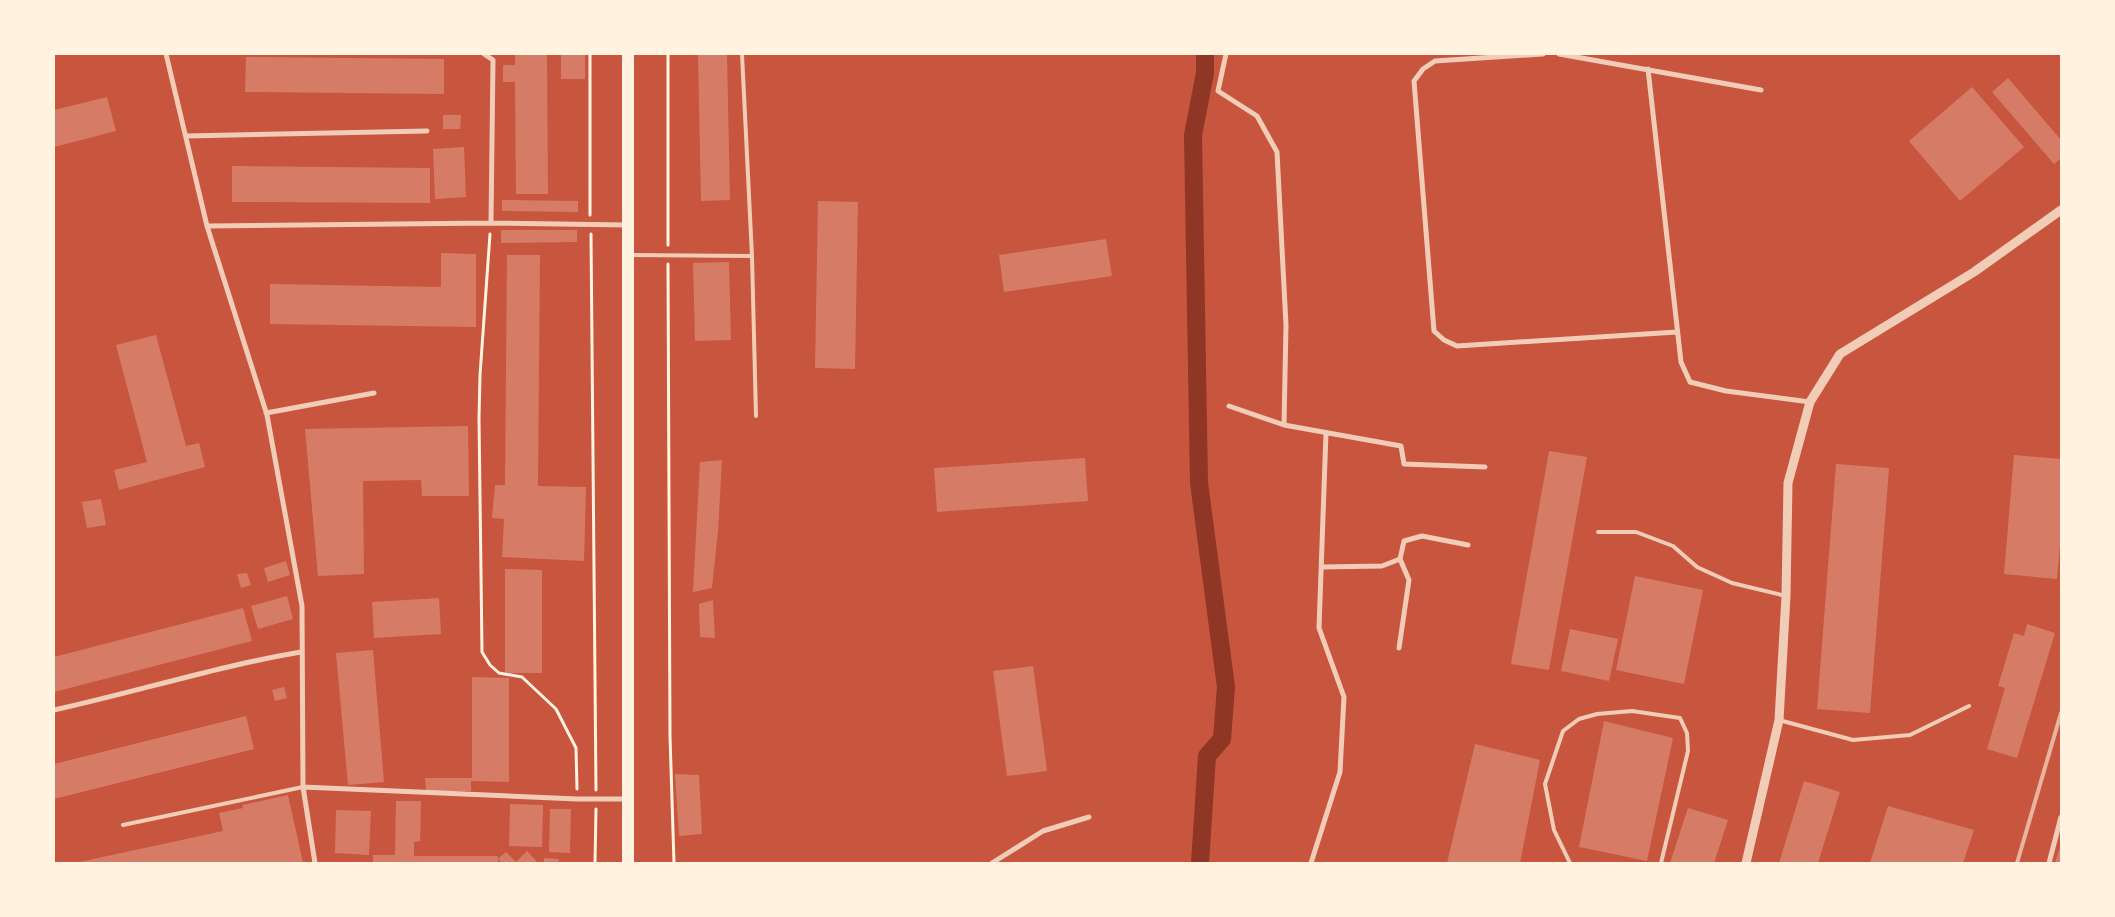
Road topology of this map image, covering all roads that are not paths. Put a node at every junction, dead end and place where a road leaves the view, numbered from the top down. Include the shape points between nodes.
1 (166, 54) edge
2 (484, 54) edge
3 (493, 54) edge
4 (628, 54) edge
5 (742, 54) edge
6 (1226, 54) edge
7 (1543, 54) edge
8 (1560, 54) edge
9 (493, 60) junction
10 (1648, 69) junction
11 (1761, 90) dead end
12 (427, 131) dead end
13 (186, 136) junction
14 (2061, 210) edge
15 (490, 222) junction
16 (627, 225) junction
17 (206, 226) junction
18 (627, 255) junction
19 (752, 256) junction
20 (1677, 332) junction
21 (374, 393) dead end
22 (1810, 402) junction
23 (1228, 406) dead end
24 (266, 413) junction
25 (756, 416) dead end
26 (1284, 425) junction
27 (1326, 433) junction
28 (1485, 467) dead end
29 (1598, 532) dead end
30 (1468, 545) dead end
31 (1400, 559) junction
32 (1321, 567) junction
33 (1786, 596) junction
34 (1399, 648) dead end
35 (301, 652) junction
36 (1969, 706) dead end
37 (54, 710) edge
38 (1779, 720) junction
39 (303, 786) junction
40 (628, 799) junction
41 (1090, 817) dead end
42 (2061, 817) edge
43 (124, 825) dead end
44 (315, 863) edge
45 (628, 863) edge
46 (992, 863) edge
47 (1311, 863) edge
48 (1570, 863) edge
49 (1661, 863) edge
50 (1746, 863) edge
51 (2049, 863) edge

1 - 13 street
2 - 9 street
3 - 9 street
4 - 16 main road
5 - 19 lane
6 - 26 street via 1218,91 1257,116 1277,152 1286,325
7 - 20 street via 1435,61 1414,80 1434,331 1457,346
8 - 10 street
9 - 15 street
10 - 11 street
10 - 20 street
12 - 13 street
13 - 17 street
14 - 22 street via 1974,272 1840,354
15 - 16 street
15 - 17 street
16 - 18 main road
17 - 24 street
18 - 19 lane
18 - 40 main road
19 - 25 lane
20 - 22 street via 1681,362 1690,382 1726,391
21 - 24 street
22 - 33 street via 1788,483
23 - 26 street
24 - 35 street via 302,606
26 - 27 street
27 - 28 street via 1401,446 1404,464
27 - 32 street
29 - 33 lane via 1636,532 1673,546 1697,567 1732,583
30 - 31 street via 1422,536 1404,541
31 - 32 street via 1382,566
31 - 34 street via 1409,580
32 - 47 street via 1319,628 1344,697 1340,772
33 - 38 street
35 - 37 street via 238,664
35 - 39 street
36 - 38 lane via 1910,735 1853,740
38 - 50 street
39 - 40 street
39 - 43 lane
39 - 44 street
40 - 45 main road
41 - 46 street via 1043,831
42 - 51 street
48 - 49 lane via 1554,830 1545,784 1563,732 1579,719 1632,711 1680,718 1686,733 1688,751

